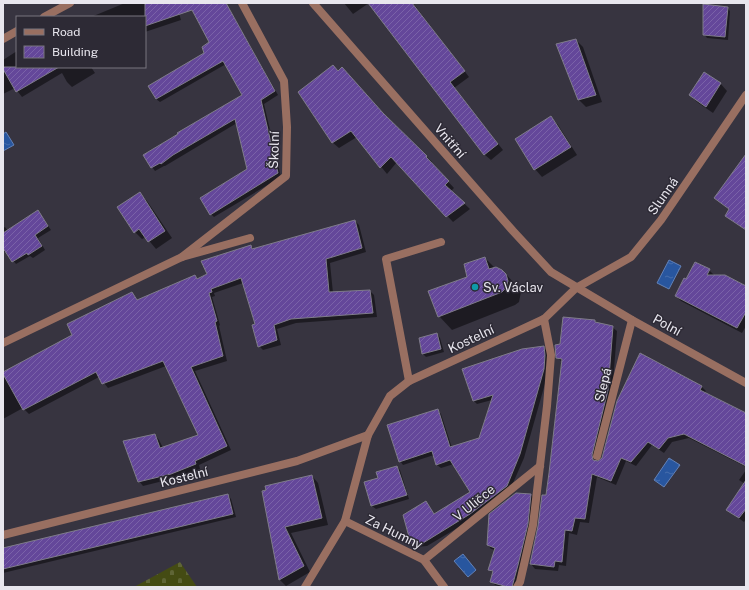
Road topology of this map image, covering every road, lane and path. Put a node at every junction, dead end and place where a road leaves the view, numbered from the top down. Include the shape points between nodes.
1 (70, 3) edge
2 (242, 3) edge
3 (313, 3) edge
4 (46, 16) edge
5 (16, 32) edge
6 (3, 39) edge
7 (746, 95) edge
8 (250, 238) dead end
9 (441, 242) dead end
10 (182, 258) junction
11 (576, 288) junction
12 (544, 319) junction
13 (632, 320) junction
14 (3, 342) edge
15 (409, 381) junction
16 (746, 383) edge
17 (368, 435) junction
18 (597, 456) dead end
19 (540, 466) junction
20 (345, 521) junction
21 (3, 536) edge
22 (424, 560) junction
23 (305, 587) edge
24 (444, 587) edge
25 (517, 587) edge

1 - 4 street
2 - 10 street, Školní via 284,81 288,127 286,176
3 - 11 street, Vnitřní via 518,237 551,272
5 - 6 street
7 - 11 street, Slunná via 661,220 630,257
8 - 10 street, Školní
9 - 15 street via 386,259
10 - 14 street, Školní
11 - 12 street, Kostelní
11 - 13 street, Polní
12 - 15 street, Kostelní
12 - 19 street via 551,355
13 - 16 street, Polní
13 - 18 street, Slepá
15 - 17 street, Kostelní via 390,396
17 - 20 street, Kostelní
17 - 21 street, Kostelní via 297,461
19 - 22 street, V Uličce
19 - 25 street via 534,525
20 - 22 street, Za Humny
20 - 23 street, Kostelní
22 - 24 street, Za Humny

